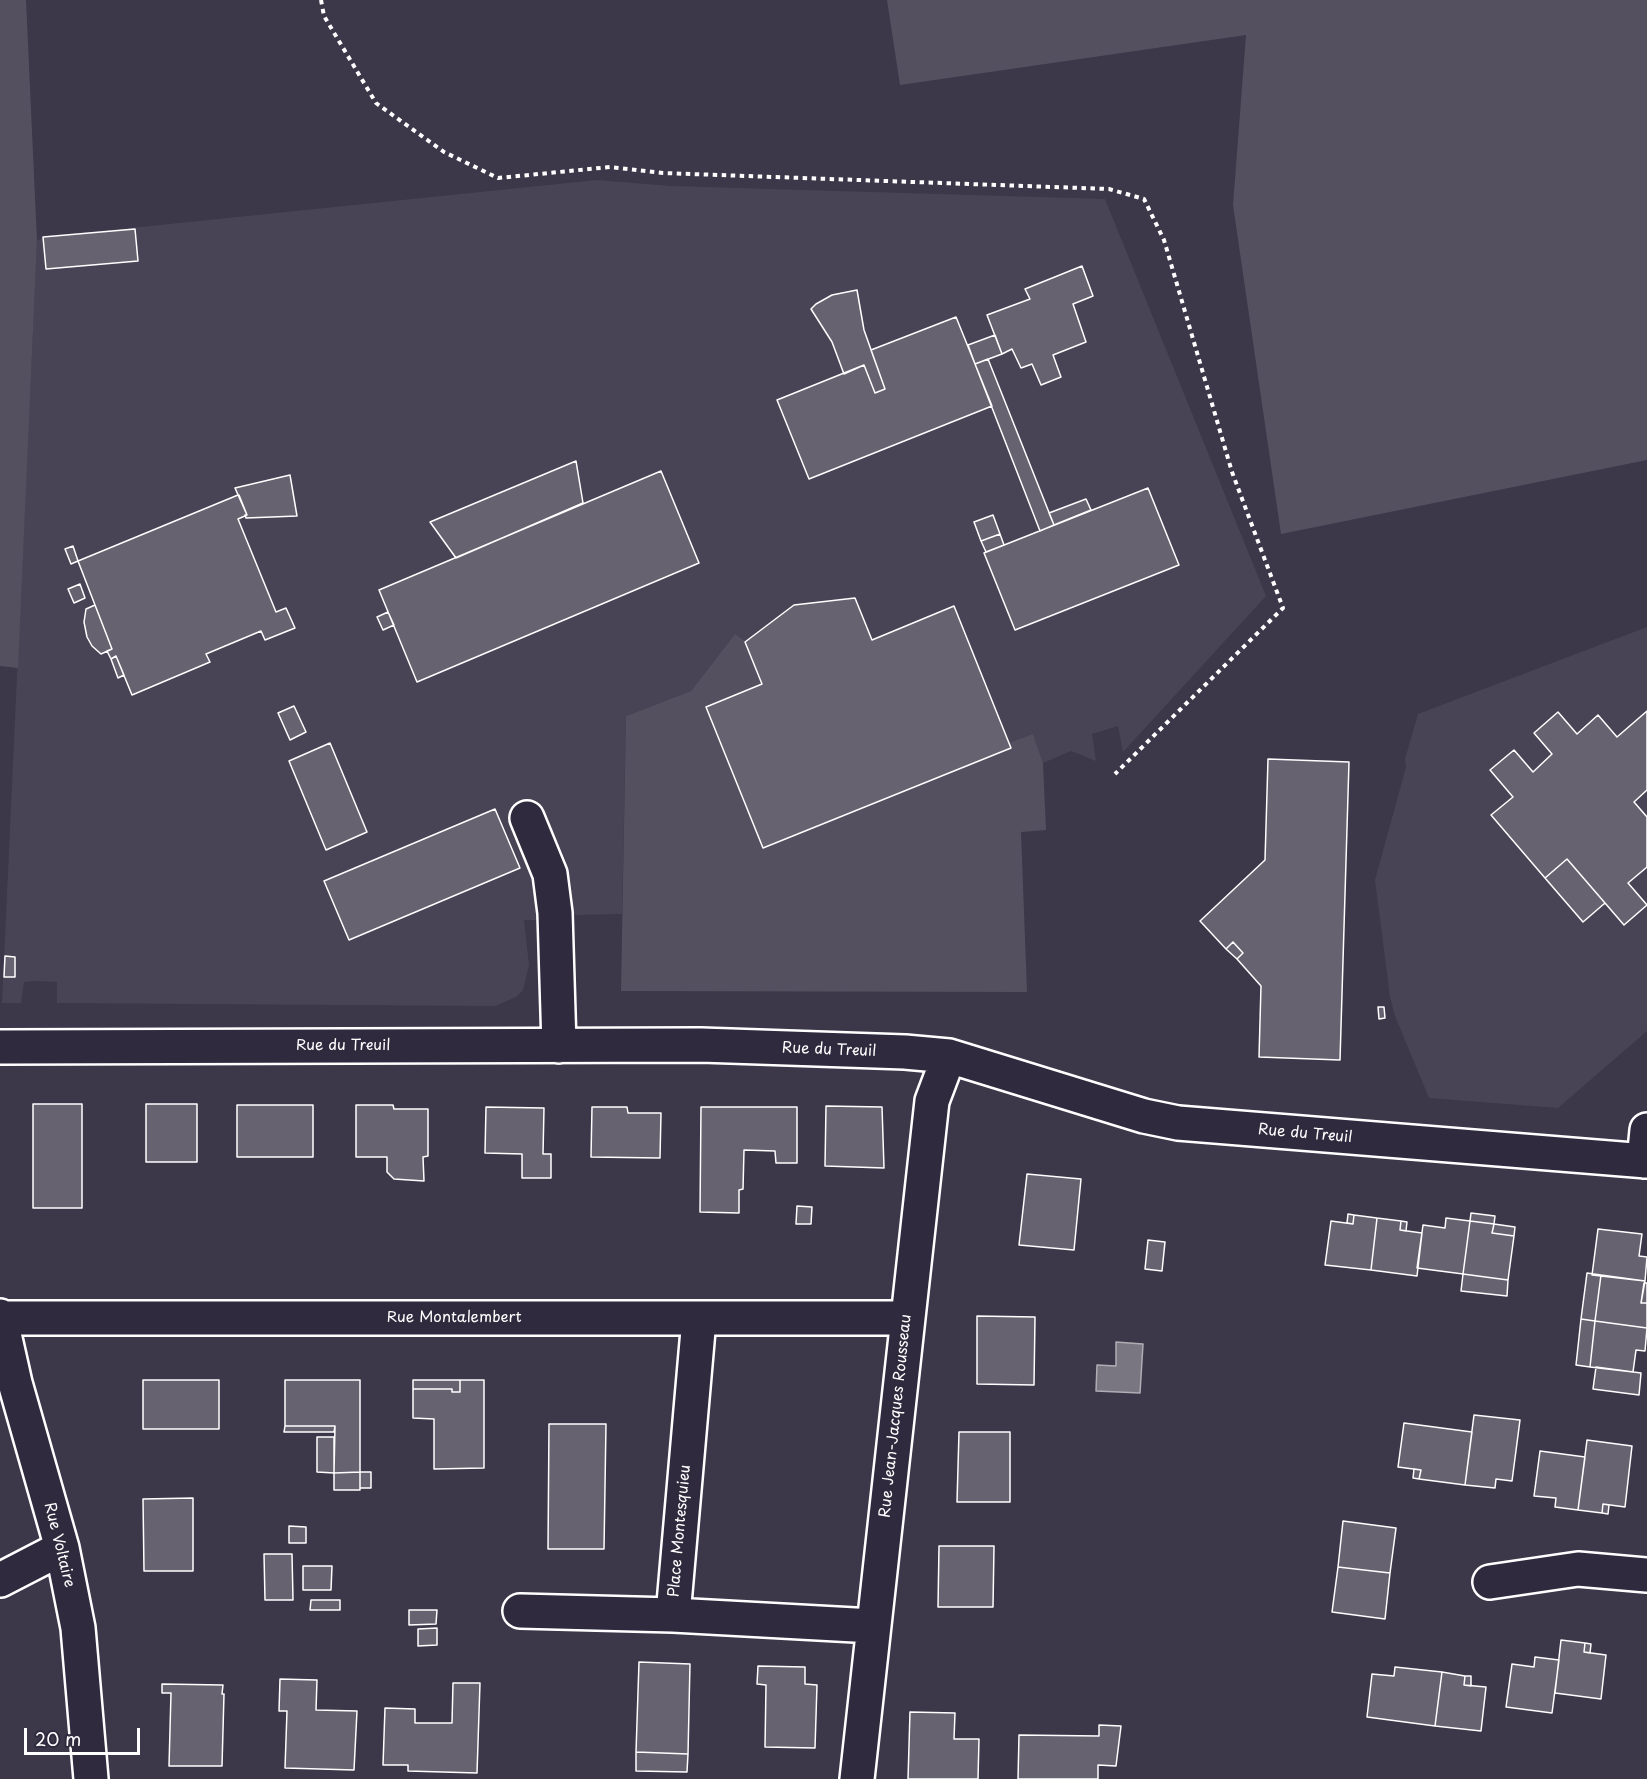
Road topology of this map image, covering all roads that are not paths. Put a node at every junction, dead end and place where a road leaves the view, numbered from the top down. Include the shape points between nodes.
1 (527, 818) dead end
2 (559, 1046) junction
3 (0, 1047) edge
4 (949, 1056) junction
5 (1646, 1151) edge
6 (0, 1317) edge
7 (907, 1318) junction
8 (699, 1319) junction
9 (62, 1548) junction
10 (1647, 1575) edge
11 (0, 1580) edge
12 (1490, 1582) dead end
13 (520, 1611) dead end
14 (673, 1615) junction
15 (873, 1626) junction
16 (92, 1779) edge
17 (857, 1779) edge

1 - 2 street via 550,874
2 - 3 street, Rue du Treuil
2 - 4 street, Rue du Treuil via 701,1045
4 - 5 street, Rue du Treuil via 1143,1116 1178,1123
4 - 7 street, Rue Jean-Jacques Rousseau via 932,1101
6 - 8 street, Rue Montalembert
6 - 9 street, Rue Voltaire
7 - 8 street, Rue Montalembert
7 - 15 street, Rue Jean-Jacques Rousseau
8 - 14 street, Place Montesquieu
9 - 11 street
9 - 16 street, Rue Voltaire via 78,1628
10 - 12 street via 1578,1569
13 - 14 street
14 - 15 street, Place Montesquieu
15 - 17 street, Rue Jean-Jacques Rousseau

